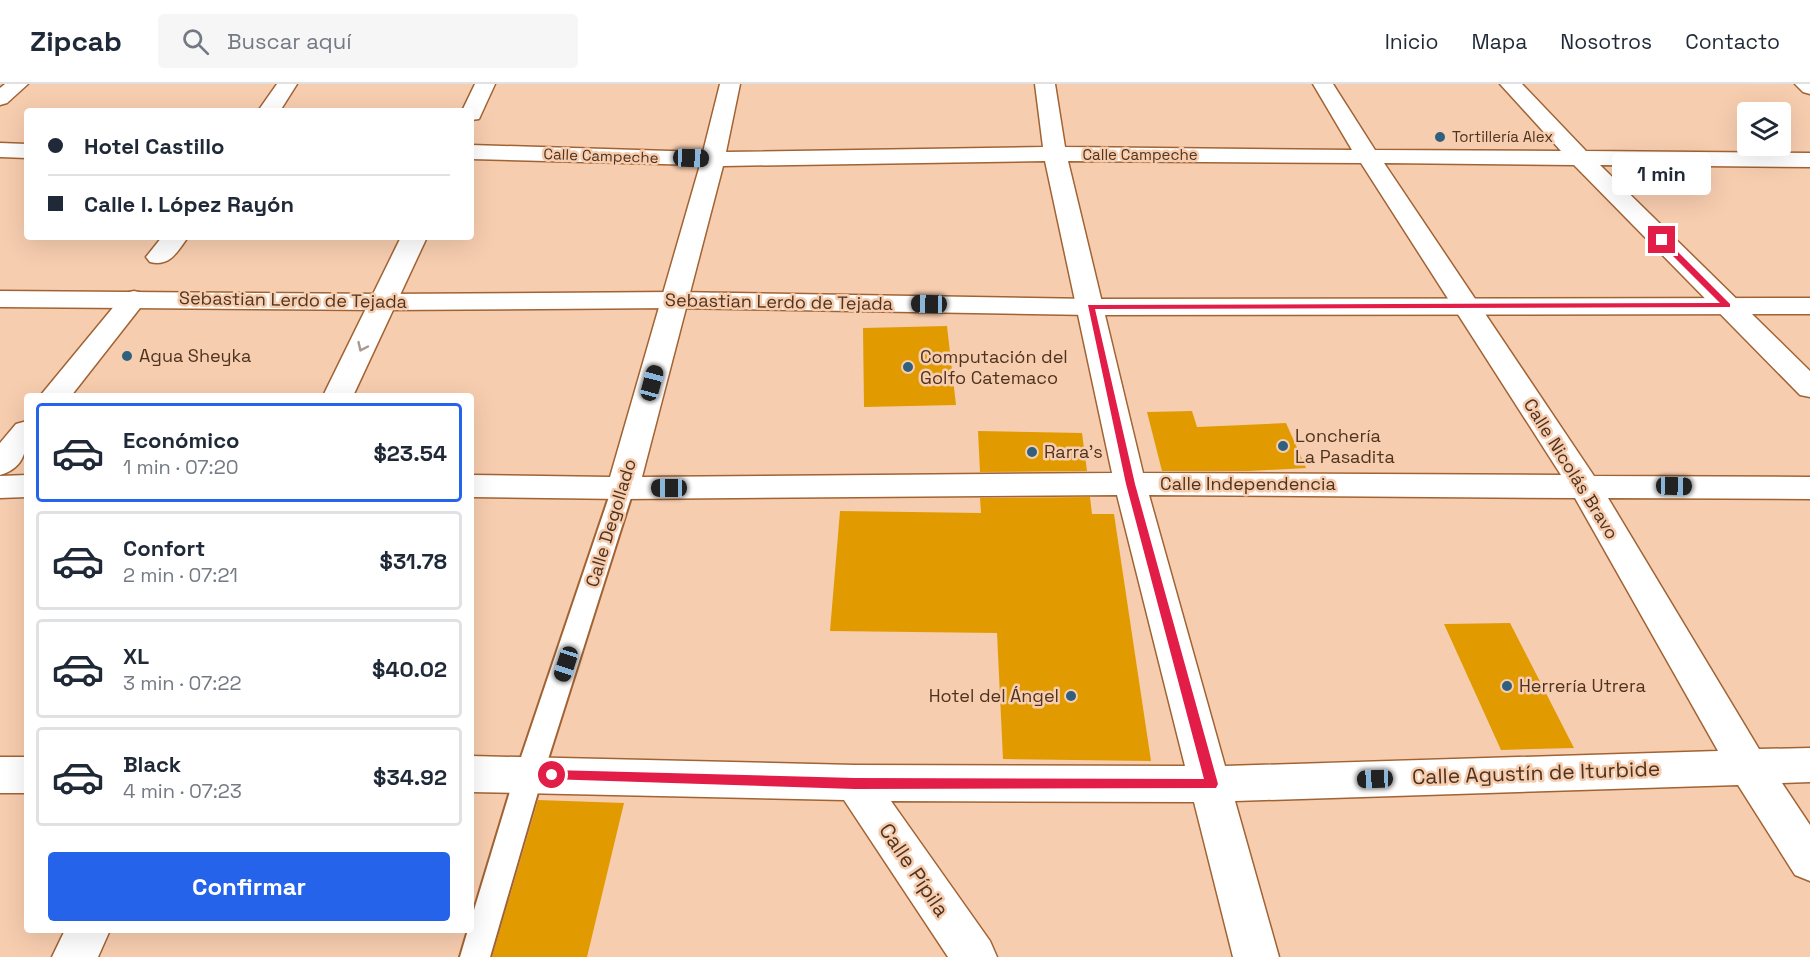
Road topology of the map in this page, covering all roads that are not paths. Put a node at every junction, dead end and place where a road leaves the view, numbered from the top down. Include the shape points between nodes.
1 (18, 84) edge
2 (287, 84) edge
3 (484, 84) edge
4 (730, 84) edge
5 (1045, 84) edge
6 (1323, 84) edge
7 (1510, 84) edge
8 (1805, 84) edge
9 (1810, 88) edge
10 (0, 99) edge
11 (271, 108) edge
12 (474, 108) edge
13 (0, 150) edge
14 (24, 150) edge
15 (474, 152) edge
16 (1055, 154) junction
17 (1368, 157) junction
18 (713, 159) junction
19 (1581, 159) junction
20 (1810, 160) edge
21 (173, 240) edge
22 (413, 240) edge
23 (159, 257) dead end
24 (0, 299) edge
25 (134, 299) junction
26 (675, 300) junction
27 (383, 302) junction
28 (1466, 305) junction
29 (1727, 305) junction
30 (1810, 306) edge
31 (1091, 307) junction
32 (1810, 388) edge
33 (57, 393) edge
34 (339, 393) edge
35 (24, 434) edge
36 (0, 464) edge
37 (1130, 484) junction
38 (1584, 485) junction
39 (24, 486) edge
40 (474, 486) edge
41 (0, 487) edge
42 (623, 488) junction
43 (1810, 488) edge
44 (1810, 765) edge
45 (1748, 766) junction
46 (474, 774) edge
47 (0, 775) edge
48 (24, 775) edge
49 (529, 775) junction
50 (855, 783) junction
51 (1212, 784) junction
52 (1810, 861) edge
53 (87, 933) edge
54 (75, 957) edge
55 (475, 957) edge
56 (974, 957) edge
57 (1256, 957) edge

1 - 10 street
2 - 11 street
3 - 12 street
4 - 18 street, Calle Degollado
5 - 16 street
6 - 17 street, Calle Nicolás Bravo
7 - 19 street
8 - 9 street
13 - 14 street
15 - 18 street, Calle Campeche
16 - 17 street, Calle Campeche
16 - 18 street, Calle Campeche
16 - 31 street
17 - 19 street, Calle Campeche
17 - 28 street, Calle Nicolás Bravo
18 - 26 street, Calle Degollado
19 - 20 street, Calle Campeche
19 - 29 street
21 - 23 street
22 - 27 street
24 - 25 street, Sebastian Lerdo de Tejada
25 - 27 street, Sebastian Lerdo de Tejada
25 - 33 street
26 - 27 street, Sebastian Lerdo de Tejada
26 - 31 street, Sebastian Lerdo de Tejada
26 - 42 street, Calle Degollado
27 -> 34 street
28 - 29 street, Sebastian Lerdo de Tejada
28 - 31 street, Sebastian Lerdo de Tejada
28 - 38 street, Calle Nicolás Bravo
29 - 30 street, Sebastian Lerdo de Tejada
29 - 32 street
31 - 37 street
35 - 36 street
37 - 38 street, Calle Independencia
37 - 42 street, Calle Independencia
37 - 51 street
38 - 43 street, Calle Independencia
38 - 45 street, Calle Nicolás Bravo
39 - 41 street
40 - 42 street, Calle Independencia
42 - 49 lane, Calle Degollado
44 - 45 street, Calle Agustín de Iturbide
45 - 51 street, Calle Agustín de Iturbide
45 - 52 street, Calle Nicolás Bravo
46 - 49 street, Calle Agustín de Iturbide
47 - 48 street
49 - 50 street, Calle Agustín de Iturbide
49 - 55 lane, Calle Degollado
50 - 51 street, Calle Agustín de Iturbide
50 - 56 street, Calle Pípila
51 - 57 street
53 - 54 street

